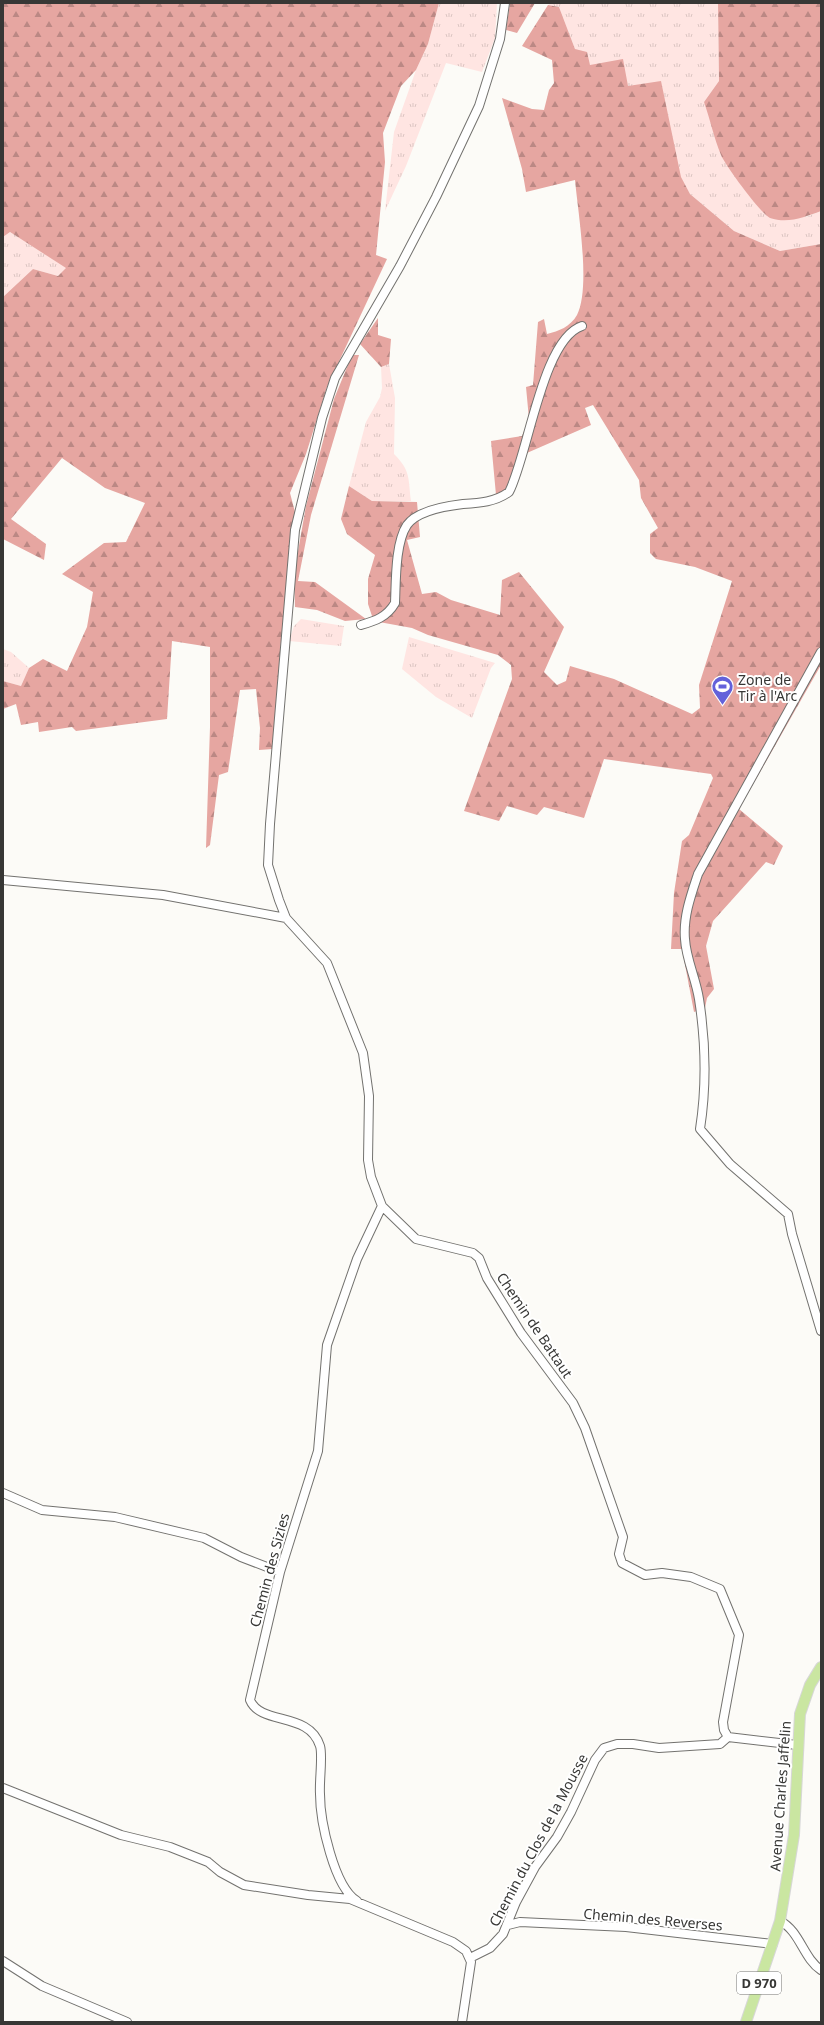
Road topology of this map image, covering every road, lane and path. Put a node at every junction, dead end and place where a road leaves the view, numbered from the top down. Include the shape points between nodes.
1 (505, 3) edge
2 (582, 326) dead end
3 (361, 625) dead end
4 (821, 652) edge
5 (3, 880) edge
6 (286, 918) junction
7 (382, 1206) junction
8 (821, 1331) edge
9 (3, 1493) edge
10 (280, 1572) junction
11 (821, 1667) edge
12 (728, 1737) junction
13 (797, 1746) junction
14 (3, 1788) edge
15 (345, 1895) junction
16 (780, 1921) junction
17 (508, 1924) junction
18 (772, 1944) junction
19 (470, 1958) junction
20 (3, 1961) edge
21 (821, 1970) edge
22 (127, 2022) edge
23 (462, 2022) edge
24 (746, 2022) edge

1 - 6 street via 500,39 479,106 400,266 335,378 322,418 295,530 268,865
2 - 3 street via 573,329 560,344 543,380 533,422 509,492 492,501 459,505 414,517 401,538 395,603 390,611 378,620
4 - 8 street via 698,874 687,909 685,939 699,998 706,1066 700,1129 730,1164 788,1214
5 - 6 street via 163,895
6 - 7 street, Chemin de Battaut via 327,963 363,1053 369,1096 370,1177
7 - 10 street, Chemin des Sizies via 357,1259 327,1345 318,1451
7 - 12 street, Chemin de Battaut via 416,1239 473,1253 479,1258 487,1278 521,1333 573,1403 585,1428 623,1537 619,1554 622,1564 645,1575 662,1573 691,1577 720,1589 739,1635 723,1722
9 - 10 street via 42,1510 115,1517 204,1538
10 - 15 street, Chemin des Sizies via 250,1700 252,1706 262,1713 291,1720 307,1728 320,1746 322,1820
11 - 13 main road, Avenue Charles Jaffelin / D 970 via 810,1685 800,1714
12 - 13 street
12 - 17 street, Chemin du Clos de la Mousse via 720,1744 659,1748 617,1744 604,1748 595,1760 557,1837 535,1867 516,1902
13 - 16 main road, Avenue Charles Jaffelin / D 970 via 794,1835
14 - 15 street via 121,1835 170,1847 208,1862 244,1885 308,1895
15 - 19 street via 453,1942 463,1948
16 - 18 main road, Avenue Charles Jaffelin / D 970
16 - 21 street via 790,1929
17 - 18 street, Chemin des Reverses via 517,1922 626,1927
17 - 19 street, Chemin du Clos de la Mousse via 494,1945
18 - 24 main road, Avenue Charles Jaffelin / D 970
19 - 23 street via 471,1970
20 - 22 street via 42,1986

